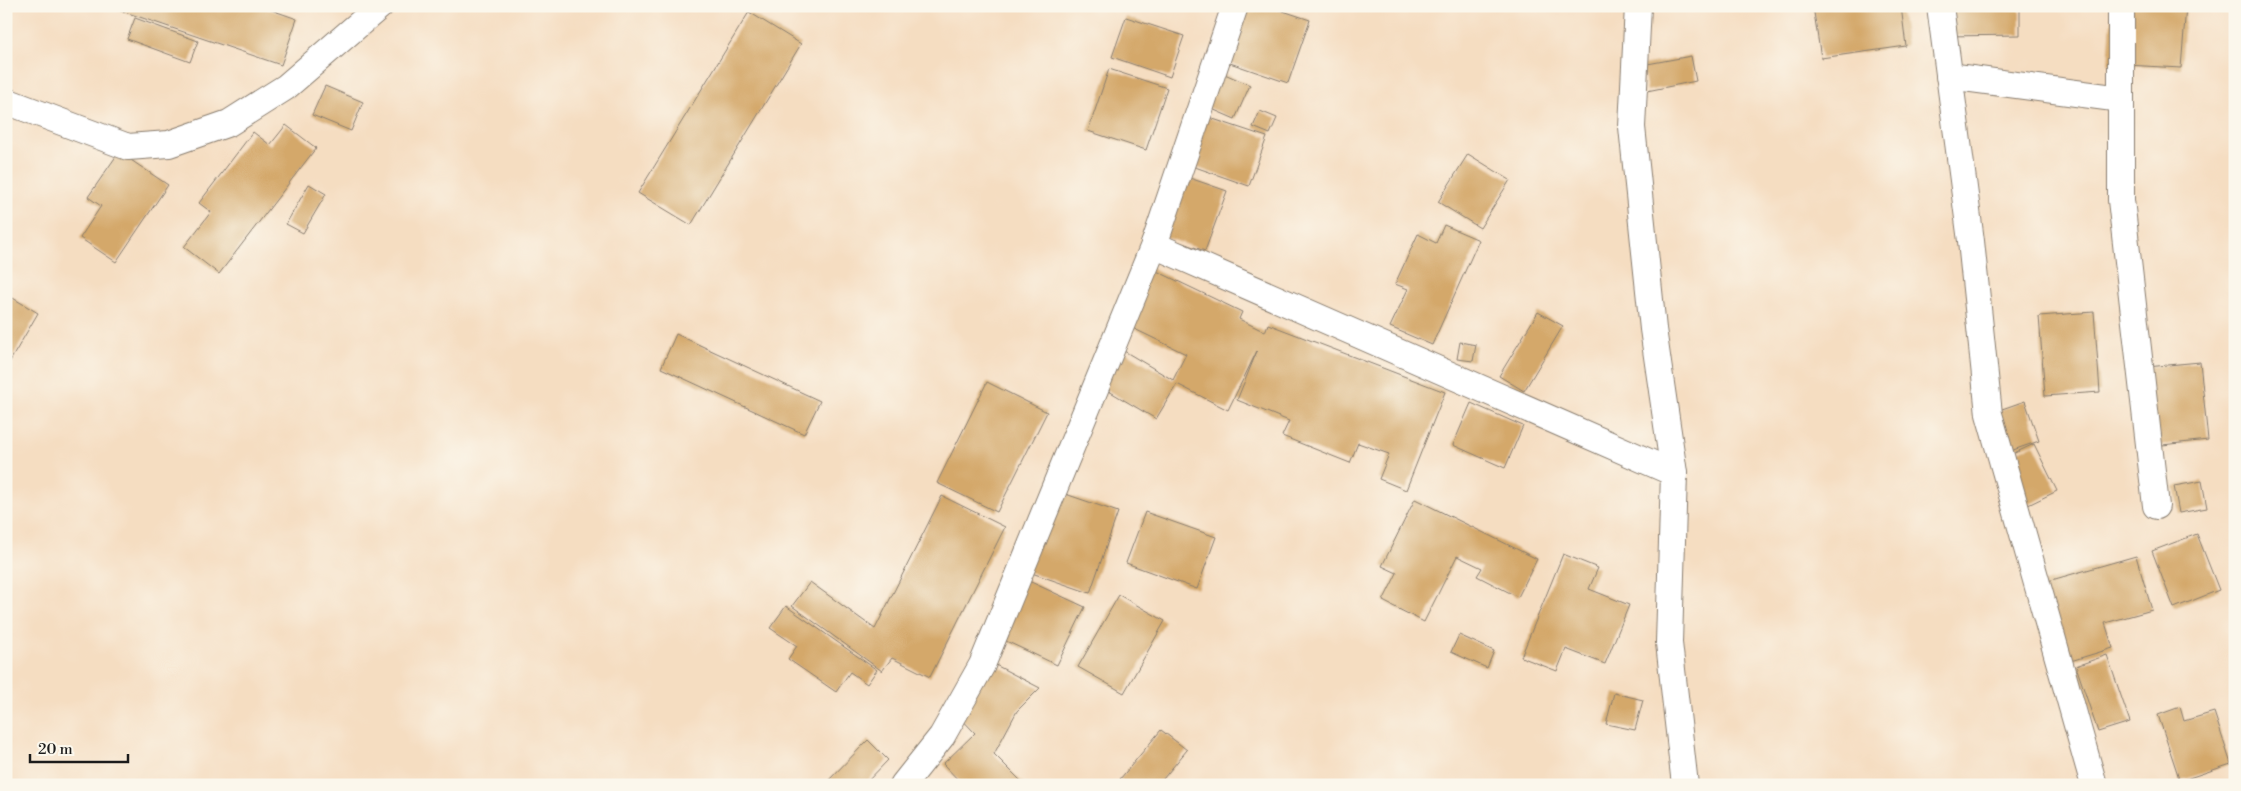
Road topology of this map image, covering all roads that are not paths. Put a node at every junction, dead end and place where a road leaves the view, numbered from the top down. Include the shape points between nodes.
1 (380, 6) edge
2 (1235, 6) edge
3 (1638, 6) edge
4 (1940, 6) edge
5 (2122, 6) edge
6 (1949, 76) junction
7 (2121, 99) junction
8 (6, 101) edge
9 (1154, 245) junction
10 (1674, 473) junction
11 (2156, 506) dead end
12 (904, 785) edge
13 (1685, 785) edge
14 (2094, 785) edge

1 - 8 street via 286,87 229,122 169,144 128,147
2 - 9 street
3 - 10 street via 1632,127 1653,328
4 - 6 street
5 - 7 street
6 - 7 street
6 - 14 street via 1989,414
7 - 11 street via 2122,200
9 - 10 street
9 - 12 street via 982,664 942,736
10 - 13 street via 1669,643

